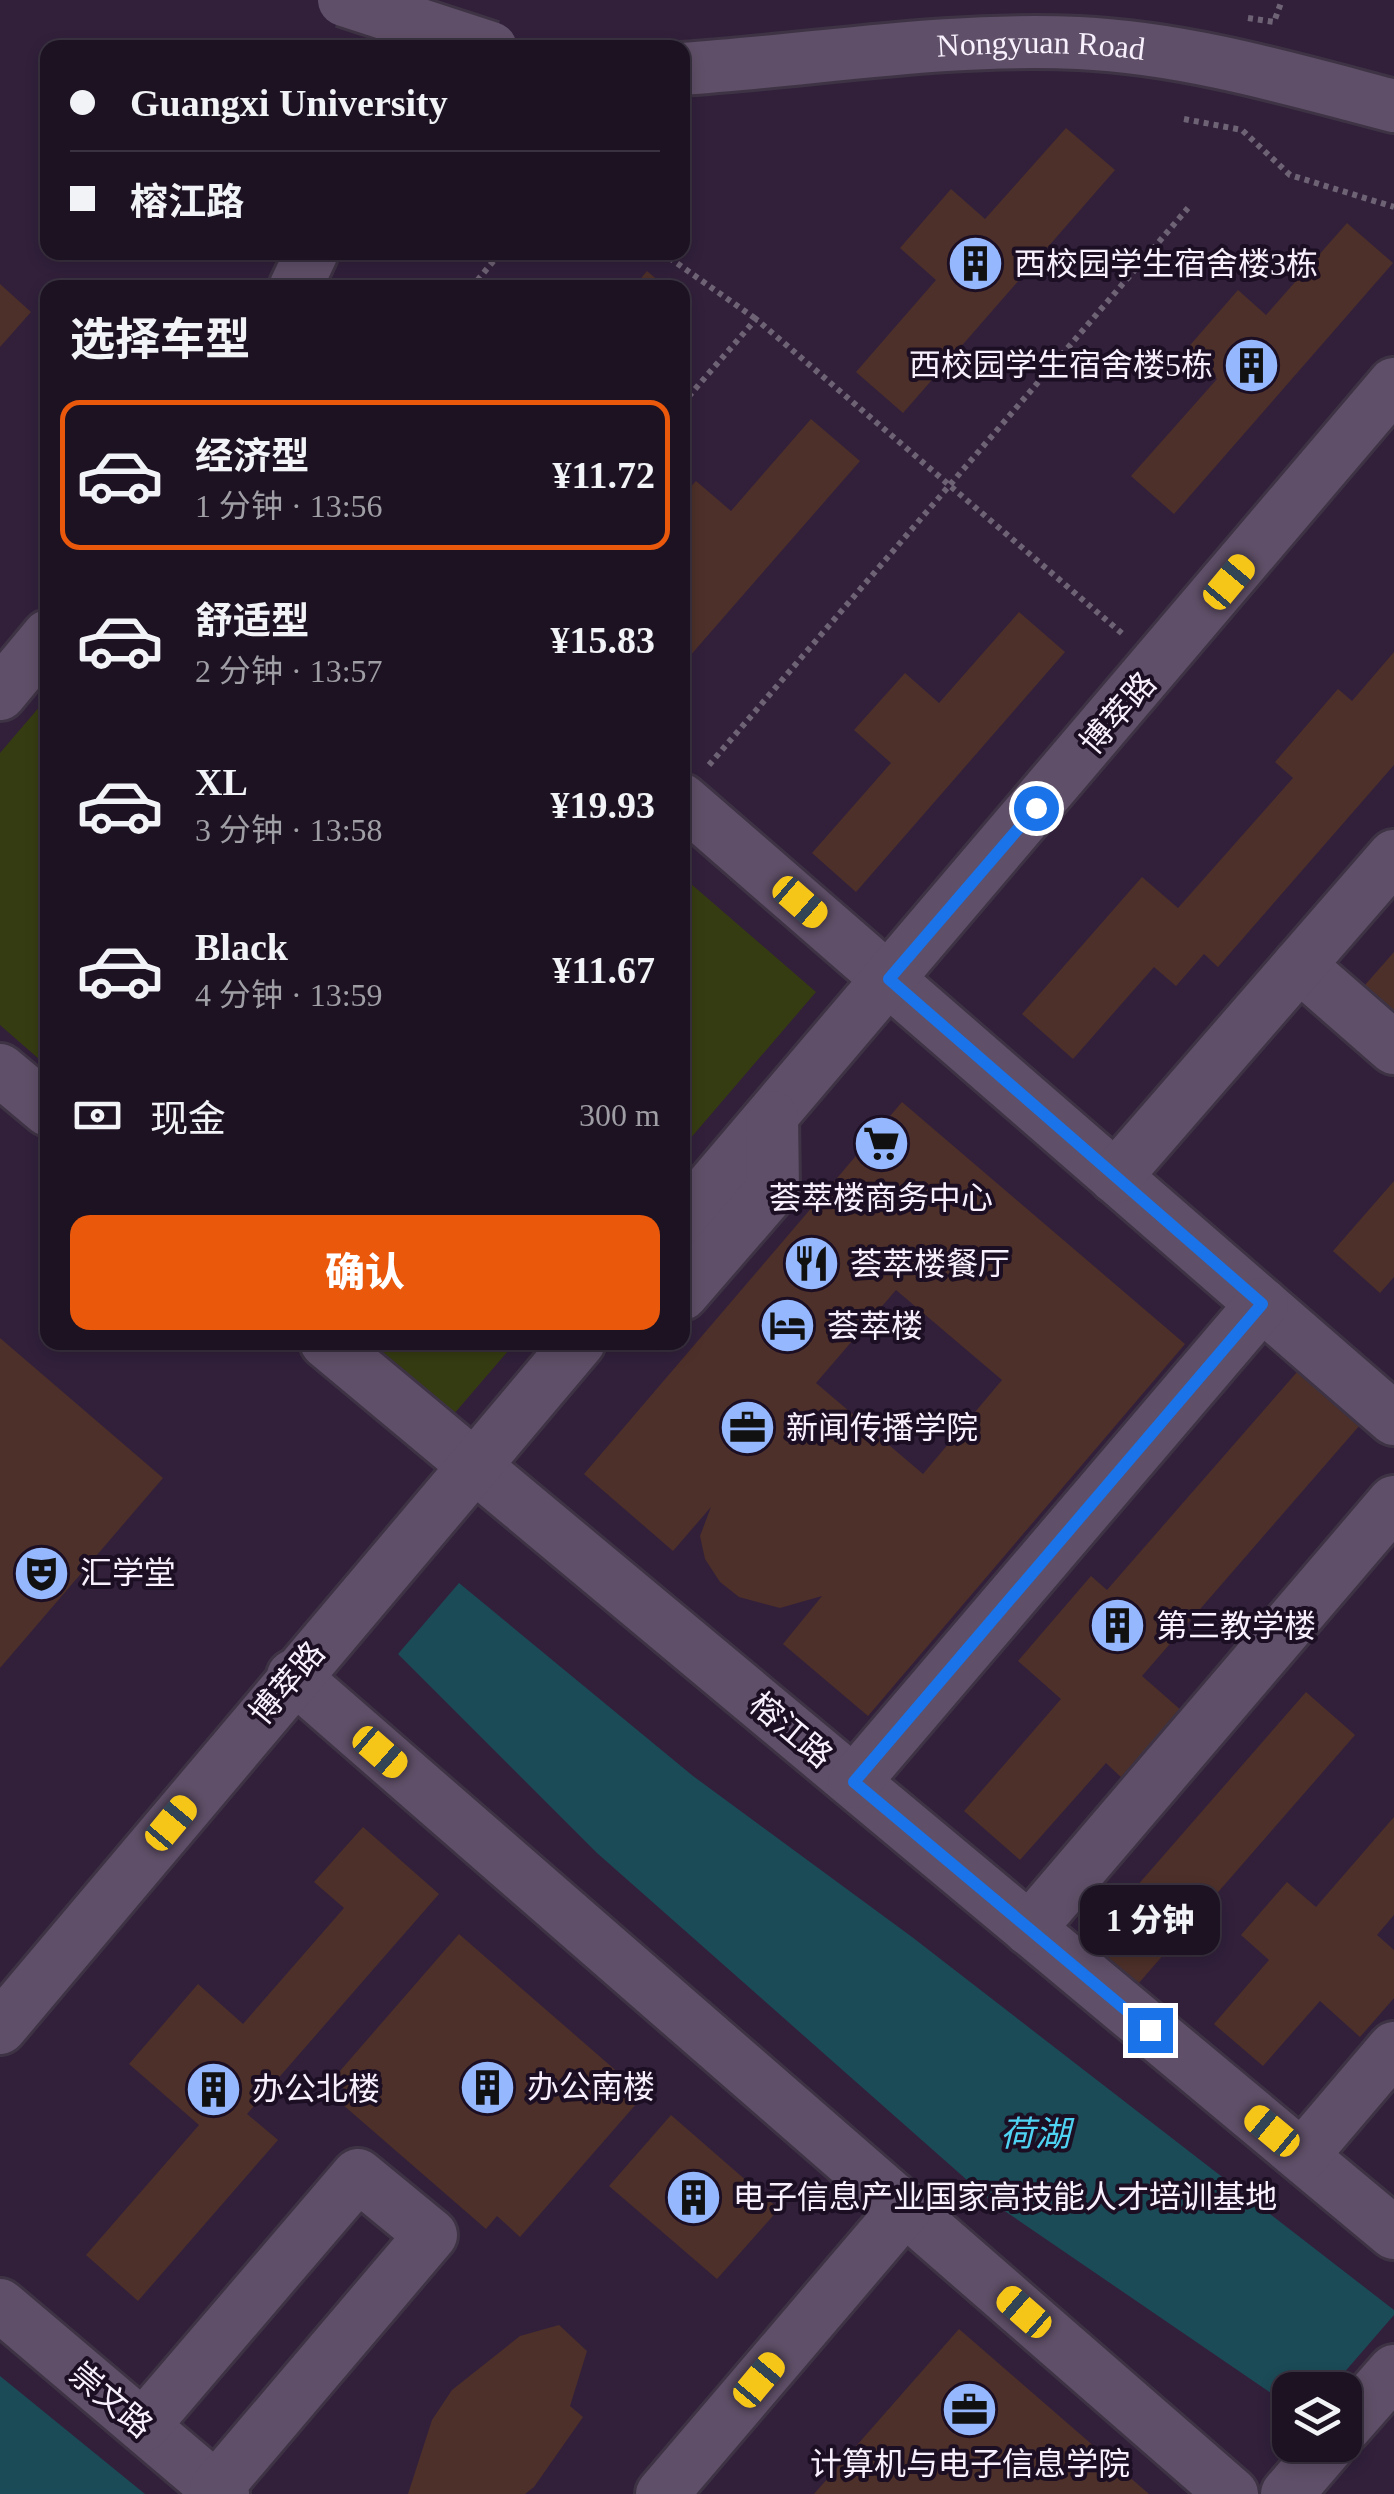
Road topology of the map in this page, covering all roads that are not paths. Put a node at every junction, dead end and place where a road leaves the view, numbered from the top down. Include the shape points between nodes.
1 (344, 0) edge
2 (438, 0) edge
3 (419, 40) edge
4 (466, 40) edge
5 (690, 68) edge
6 (1394, 106) edge
7 (1394, 384) edge
8 (40, 646) edge
9 (0, 694) edge
10 (695, 784) edge
11 (1394, 856) edge
12 (1299, 965) junction
13 (889, 979) junction
14 (1394, 1048) edge
15 (0, 1070) edge
16 (40, 1103) edge
17 (772, 1116) junction
18 (1115, 1177) junction
19 (690, 1212) edge
20 (690, 1285) edge
21 (1262, 1304) junction
22 (336, 1350) edge
23 (572, 1350) edge
24 (1391, 1410) edge
25 (474, 1466) junction
26 (1394, 1502) edge
27 (293, 1676) junction
28 (854, 1782) junction
29 (1029, 1928) junction
30 (0, 2028) edge
31 (1394, 2048) edge
32 (1302, 2156) junction
33 (905, 2209) junction
34 (1394, 2233) edge
35 (0, 2305) edge
36 (1394, 2371) edge
37 (1362, 2408) edge
38 (143, 2426) junction
39 (1315, 2462) edge
40 (219, 2491) edge
41 (662, 2494) edge
42 (1232, 2494) edge
43 (1287, 2494) edge

1 - 4 street, bridge
2 - 3 street
5 - 6 street, Nongyuan Road via 926,46 1082,43 1237,65
7 - 13 street, 博萃路
8 - 9 street
10 - 13 street
11 - 12 street
12 - 14 street
12 - 18 street
13 - 17 street, 博萃路
13 - 18 street
15 - 16 street
17 - 19 street, 博萃路
17 - 20 street via 772,1189
18 - 21 street
21 - 24 street
21 - 28 street
22 - 25 street, 榕江路
23 - 25 street, 博萃路
25 - 27 street, 博萃路
25 - 28 street, 榕江路
26 - 29 street
27 - 30 street, 博萃路
27 - 33 street
28 - 29 street, 榕江路
29 - 32 street, 榕江路
31 - 32 street
32 - 34 street, 榕江路
33 - 41 street
33 - 42 street
35 - 38 street, 崇文路
36 - 37 street
38 - 40 street, 崇文路
38 - 40 street via 358,2175 431,2235
39 - 43 street

